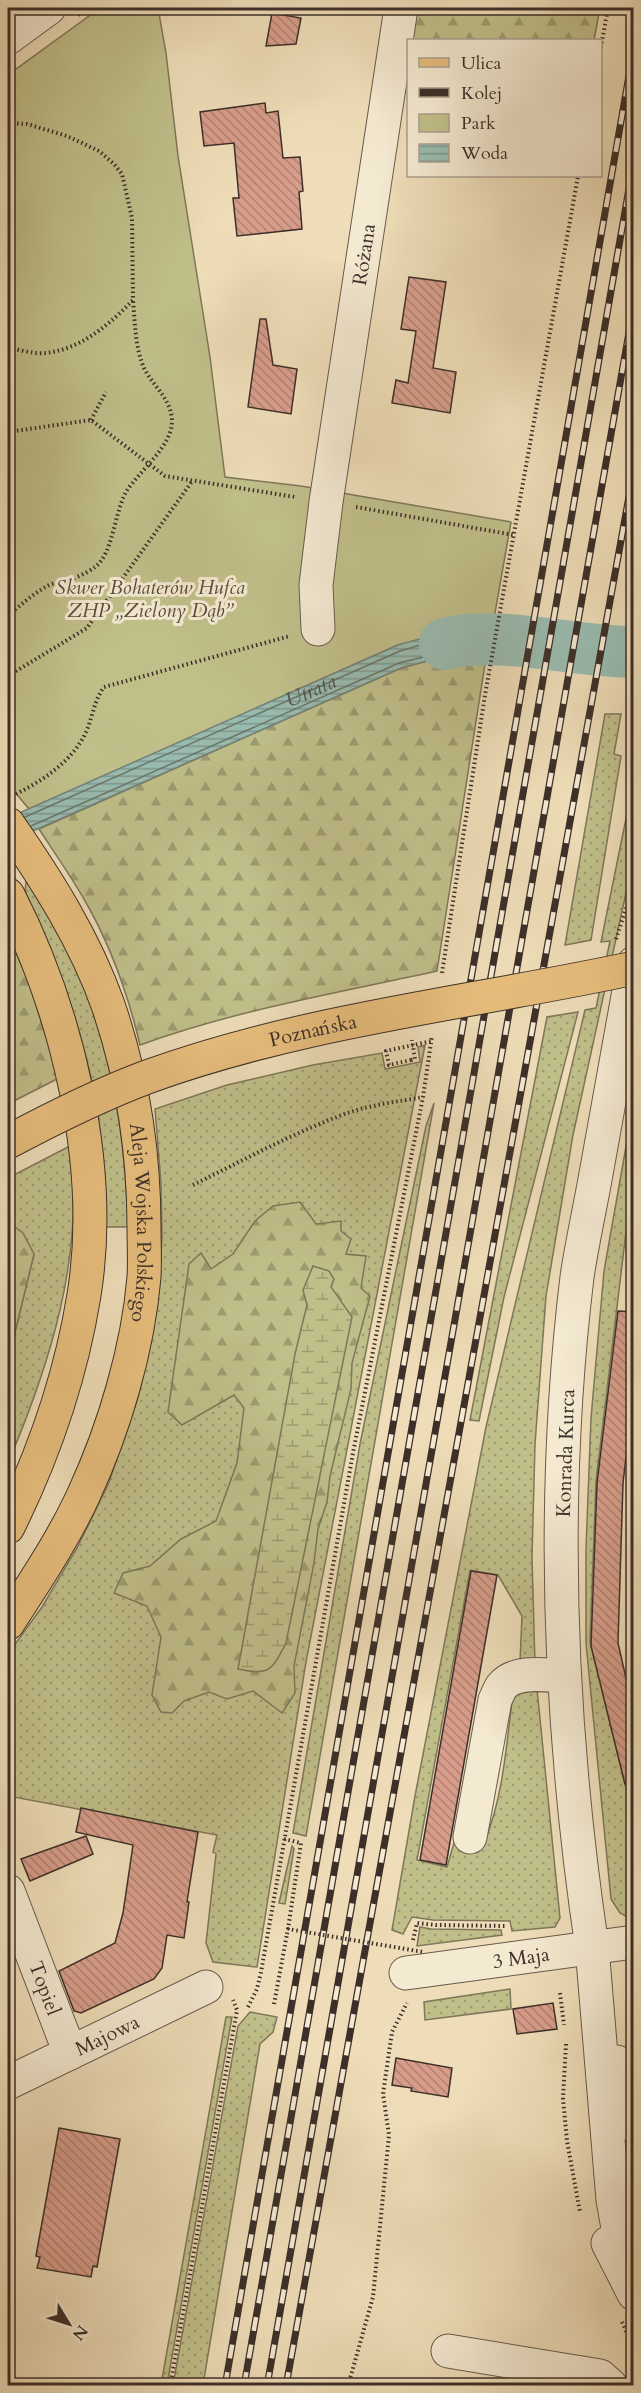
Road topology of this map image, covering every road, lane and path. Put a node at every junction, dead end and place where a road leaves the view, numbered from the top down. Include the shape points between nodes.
1 (401, 8) edge
2 (608, 8) edge
3 (602, 41) edge
4 (8, 123) edge
5 (578, 177) edge
6 (133, 300) junction
7 (8, 347) edge
8 (106, 392) dead end
9 (91, 420) junction
10 (8, 432) edge
11 (149, 464) junction
12 (193, 480) junction
13 (326, 502) junction
14 (514, 535) junction
15 (8, 615) edge
16 (318, 629) joint
17 (8, 676) edge
18 (8, 798) edge
19 (8, 824) edge
20 (8, 895) edge
21 (633, 966) edge
22 (440, 984) dead end
23 (433, 1030) dead end
24 (411, 1037) dead end
25 (432, 1041) junction
26 (423, 1097) junction
27 (8, 1142) edge
28 (193, 1185) dead end
29 (8, 1527) edge
30 (8, 1623) edge
31 (563, 1676) junction
32 (470, 1837) dead end
33 (284, 1839) junction
34 (8, 1891) edge
35 (288, 1929) junction
36 (507, 1933) dead end
37 (414, 1934) dead end
38 (633, 1942) edge
39 (592, 1947) junction
40 (413, 1976) junction
41 (595, 1986) junction
42 (206, 1987) dead end
43 (274, 2004) dead end
44 (248, 2007) dead end
45 (237, 2010) dead end
46 (70, 2052) junction
47 (8, 2083) edge
48 (633, 2126) edge
49 (633, 2260) edge
50 (633, 2294) edge
51 (448, 2351) dead end
52 (170, 2385) edge
53 (348, 2385) edge
54 (611, 2385) edge

1 - 13 street, Różana
2 - 3 path
4 - 6 path via 27,124 67,136 99,151 122,174 132,218
5 - 14 path
6 - 7 path via 104,329 69,346 44,353
6 - 11 path via 140,354 172,420 170,435
8 - 9 path
9 - 10 path
9 - 11 path
11 - 12 path via 165,476
11 - 15 path via 127,491 109,549 101,561 64,582 51,584
12 - 13 path
12 - 17 path via 87,628
13 - 14 path
13 - 16 street, Różana via 316,585
14 - 22 path
16 - 18 path via 104,687 81,741 63,763 38,783
19 - 30 main road, Aleja Wojska Polskiego via 61,905 108,1004 134,1098 144,1174 144,1277 122,1388 95,1468 61,1539
20 - 29 main road via 33,946 68,1054 85,1143 89,1219 84,1295 67,1371 50,1429
21 - 27 main road, Poznańska, bridge via 360,1020 231,1052 146,1077
21 - 31 street, Konrada Kurca via 578,1275 564,1423
23 - 25 path
24 - 25 path, bridge via 415,1059 389,1065 386,1051
25 - 26 path
26 - 28 path via 344,1114
26 - 33 path via 353,1453
31 - 32 street via 527,1675 502,1686 495,1700
31 - 39 street, Konrada Kurca
33 - 35 path via 301,1843
33 - 44 path via 261,1972
34 - 46 street, Topiel
35 - 40 path, bridge
35 - 43 path, bridge
36 - 37 path via 506,1926 417,1923
38 - 39 street, 3 Maja
39 - 40 street, 3 Maja
39 - 41 street, Konrada Kurca
40 - 53 path via 392,2032 382,2094 389,2135 373,2297
41 - 48 street
41 - 49 street via 613,2200 618,2228
41 - 50 street via 591,2073 600,2219
42 - 46 street, Majowa
45 - 52 path
46 - 47 street, Majowa
51 - 54 street via 600,2376

